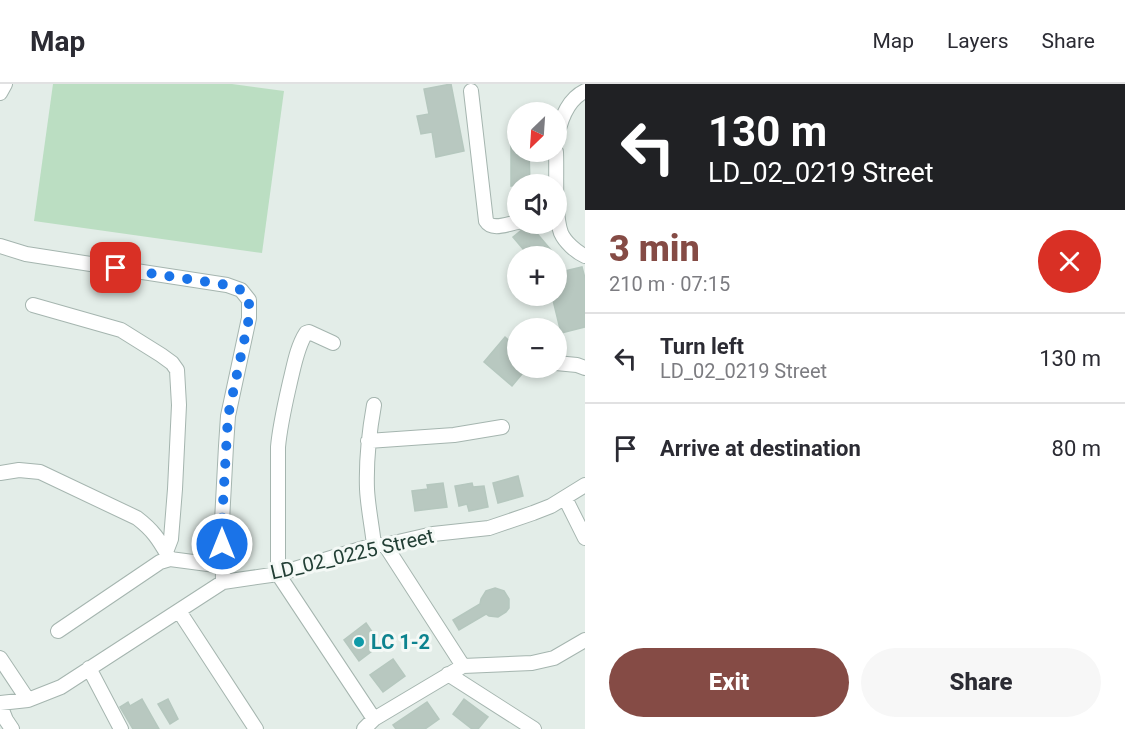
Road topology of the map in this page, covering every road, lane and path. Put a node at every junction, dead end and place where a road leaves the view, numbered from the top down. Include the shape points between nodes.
1 (5, 84) edge
2 (471, 91) dead end
3 (585, 91) edge
4 (0, 93) edge
5 (567, 110) edge
6 (507, 224) edge
7 (562, 234) edge
8 (0, 246) edge
9 (585, 256) edge
10 (33, 304) dead end
11 (333, 343) dead end
12 (567, 364) edge
13 (585, 368) edge
14 (374, 405) dead end
15 (502, 428) dead end
16 (368, 441) junction
17 (0, 473) edge
18 (585, 485) edge
19 (565, 498) junction
20 (585, 538) edge
21 (380, 545) junction
22 (168, 556) junction
23 (223, 566) junction
24 (278, 574) junction
25 (223, 582) junction
26 (179, 611) junction
27 (58, 631) dead end
28 (585, 640) edge
29 (0, 658) edge
30 (463, 666) junction
31 (89, 668) junction
32 (448, 674) junction
33 (28, 700) junction
34 (0, 704) edge
35 (374, 719) junction
36 (12, 729) edge
37 (121, 729) edge
38 (256, 729) edge
39 (364, 729) edge
40 (534, 729) edge

1 - 4 street
2 - 6 street via 486,221 493,227
3 - 5 street via 578,94
7 - 9 street
8 - 23 street via 26,254 227,285 241,290 249,300 249,318 228,416
10 - 22 street via 121,330 161,354 177,369 176,489
11 - 24 street via 306,333 293,369 278,447
12 - 13 street
14 - 16 street
15 - 16 street
16 - 21 street via 369,511
17 - 22 street via 40,472 137,518 150,528
18 - 19 street, LD_02_0225 Street
19 - 20 street
19 - 21 street, LD_02_0225 Street via 489,528
21 - 24 street, LD_02_0225 Street
21 - 30 street
22 - 23 street
22 - 27 street
23 - 25 street
24 - 25 street, LD_02_0225 Street
24 - 35 street
25 - 26 street, LD_02_0225 Street
26 - 31 street, LD_02_0225 Street
26 - 38 street
28 - 30 street via 554,658 532,663
29 - 33 street
30 - 32 street
31 - 33 street, LD_02_0225 Street via 61,687
31 - 37 street
32 - 35 street
32 - 40 street
33 - 34 street, LD_02_0225 Street
34 - 36 street, LD_02_0225 Street
35 - 39 street

